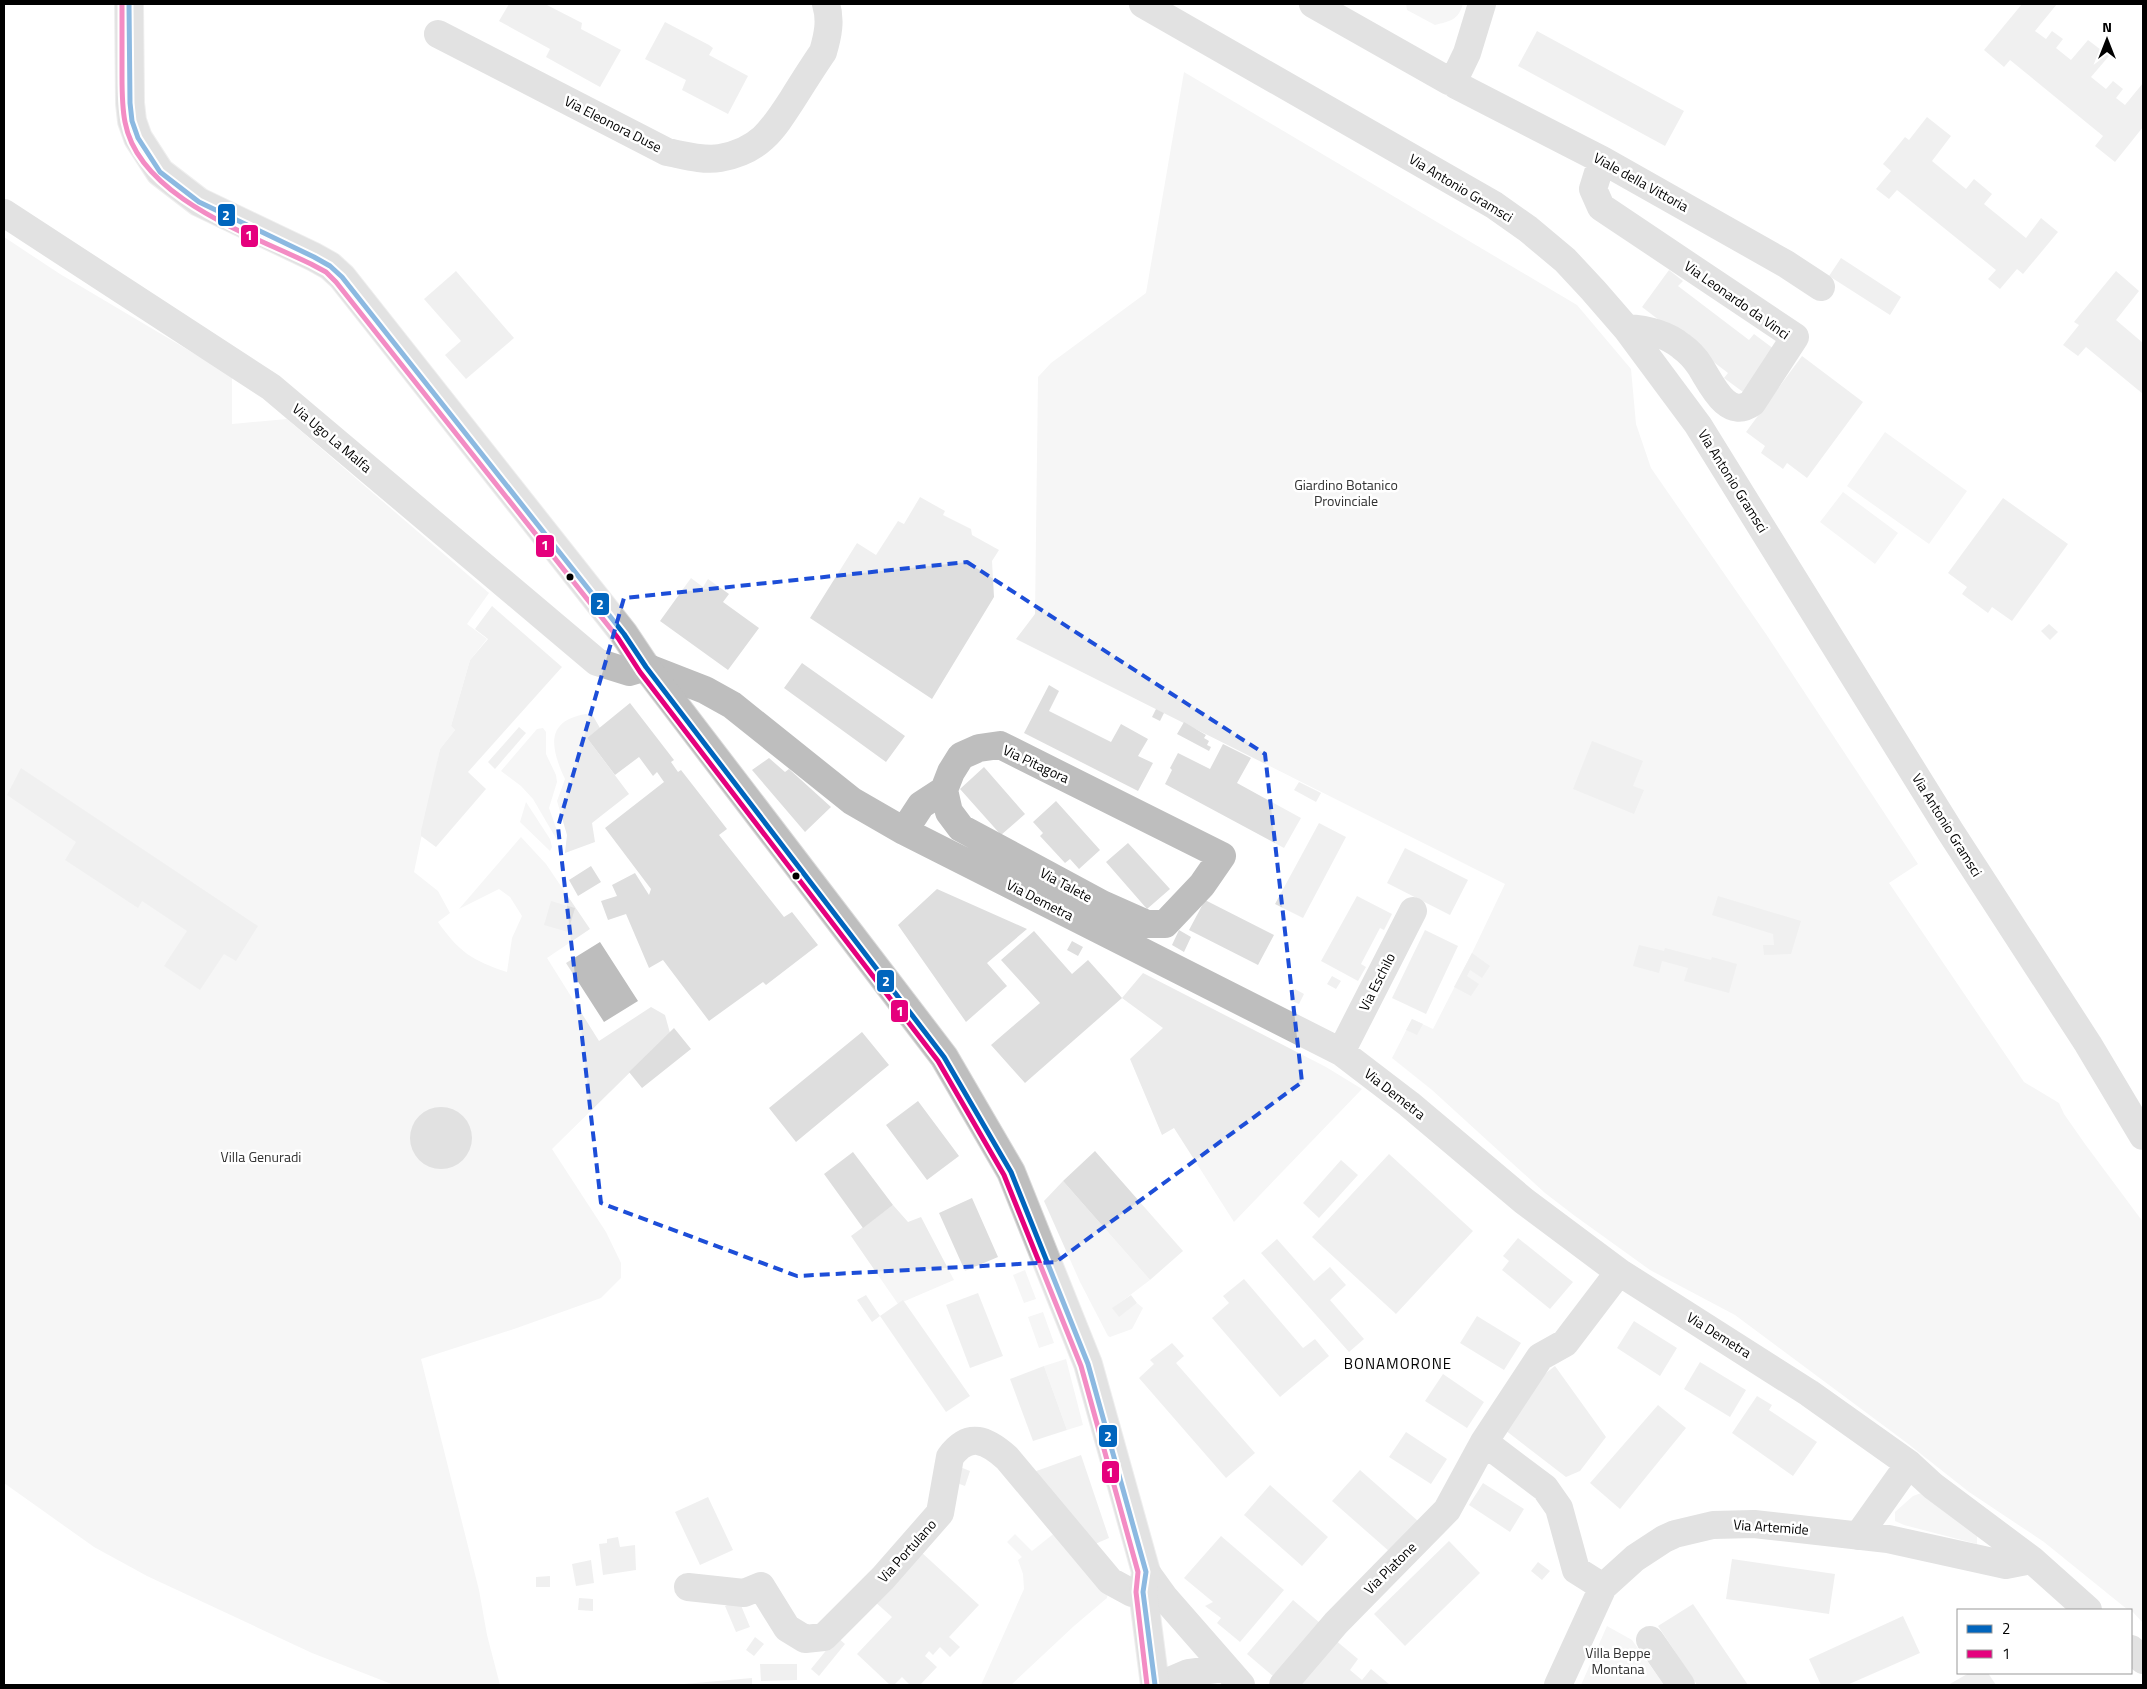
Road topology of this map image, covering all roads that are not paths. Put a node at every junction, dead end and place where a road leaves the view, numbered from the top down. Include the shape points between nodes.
1 (129, 4) edge
2 (826, 4) edge
3 (1143, 4) edge
4 (1314, 4) edge
5 (1482, 4) edge
6 (438, 34) dead end
7 (1453, 82) junction
8 (1602, 160) junction
9 (4, 213) edge
10 (1821, 288) dead end
11 (1626, 328) junction
12 (646, 667) junction
13 (944, 790) junction
14 (904, 831) junction
15 (1202, 885) joint
16 (1413, 911) dead end
17 (1341, 1052) junction
18 (2143, 1136) edge
19 (1619, 1272) junction
20 (1484, 1442) junction
21 (1908, 1464) junction
22 (1858, 1536) junction
23 (2032, 1560) junction
24 (1145, 1582) junction
25 (688, 1587) dead end
26 (1602, 1587) junction
27 (2087, 1609) edge
28 (1650, 1640) dead end
29 (2132, 1650) edge
30 (2143, 1660) edge
31 (1233, 1676) edge
32 (1155, 1685) edge
33 (1160, 1685) edge
34 (1283, 1685) edge
35 (1558, 1685) edge
36 (1681, 1685) edge

1 - 12 street via 132,121 138,138 160,172 199,202 314,257 342,278 624,634
2 - 6 street, Via Eleonora Duse via 828,37 823,52 772,131 757,144 719,158 667,152
3 - 11 street, Via Antonio Gramsci via 1494,205 1565,260
4 - 7 street, Viale della Vittoria
5 - 7 street via 1467,53
7 - 8 street, Viale della Vittoria
8 - 10 street, Viale della Vittoria via 1786,264
8 - 11 street, Via Leonardo da Vinci via 1593,189 1601,207 1795,337 1752,403 1734,408 1723,400 1699,364 1679,344 1655,332
9 - 12 street, Via Ugo La Malfa via 271,387 597,662 629,672
11 - 18 street, Via Antonio Gramsci via 1707,439
12 - 14 street, Via Demetra via 705,690 732,705 852,801
12 - 24 street via 944,1057 1011,1172 1088,1364
13 - 14 street via 921,805
13 - 15 street, Via Talete via 949,812 962,828 1102,904 1147,924 1165,924
13 - 15 street, Via Pitagora via 962,756 979,748 1000,745 1222,856
14 - 17 street, Via Demetra
16 - 17 street, Via Eschilo
17 - 19 street, Via Demetra via 1409,1104 1524,1201
19 - 20 street, Via Platone via 1565,1343 1540,1357
19 - 21 street, Via Demetra via 1809,1393
20 - 26 street via 1545,1488 1559,1508 1576,1570
20 - 34 street, Via Platone via 1447,1510 1336,1623
21 - 22 street
21 - 23 street, Via Demetra
22 - 23 street, Via Artemide via 1888,1539 2006,1565
22 - 26 street, Via Artemide via 1754,1524 1704,1527 1664,1539 1635,1558
23 - 27 street, Via Demetra
24 - 25 street, Via Portulano via 1132,1593 1110,1581 1007,1458 991,1444 972,1441 956,1449 950,1457 940,1513 883,1578 824,1637 805,1639 787,1628 762,1586 744,1593
24 - 31 street via 1164,1597
24 - 32 street
26 - 35 street, Via Artemide
28 - 36 street
29 - 30 street
31 - 33 street via 1188,1673

